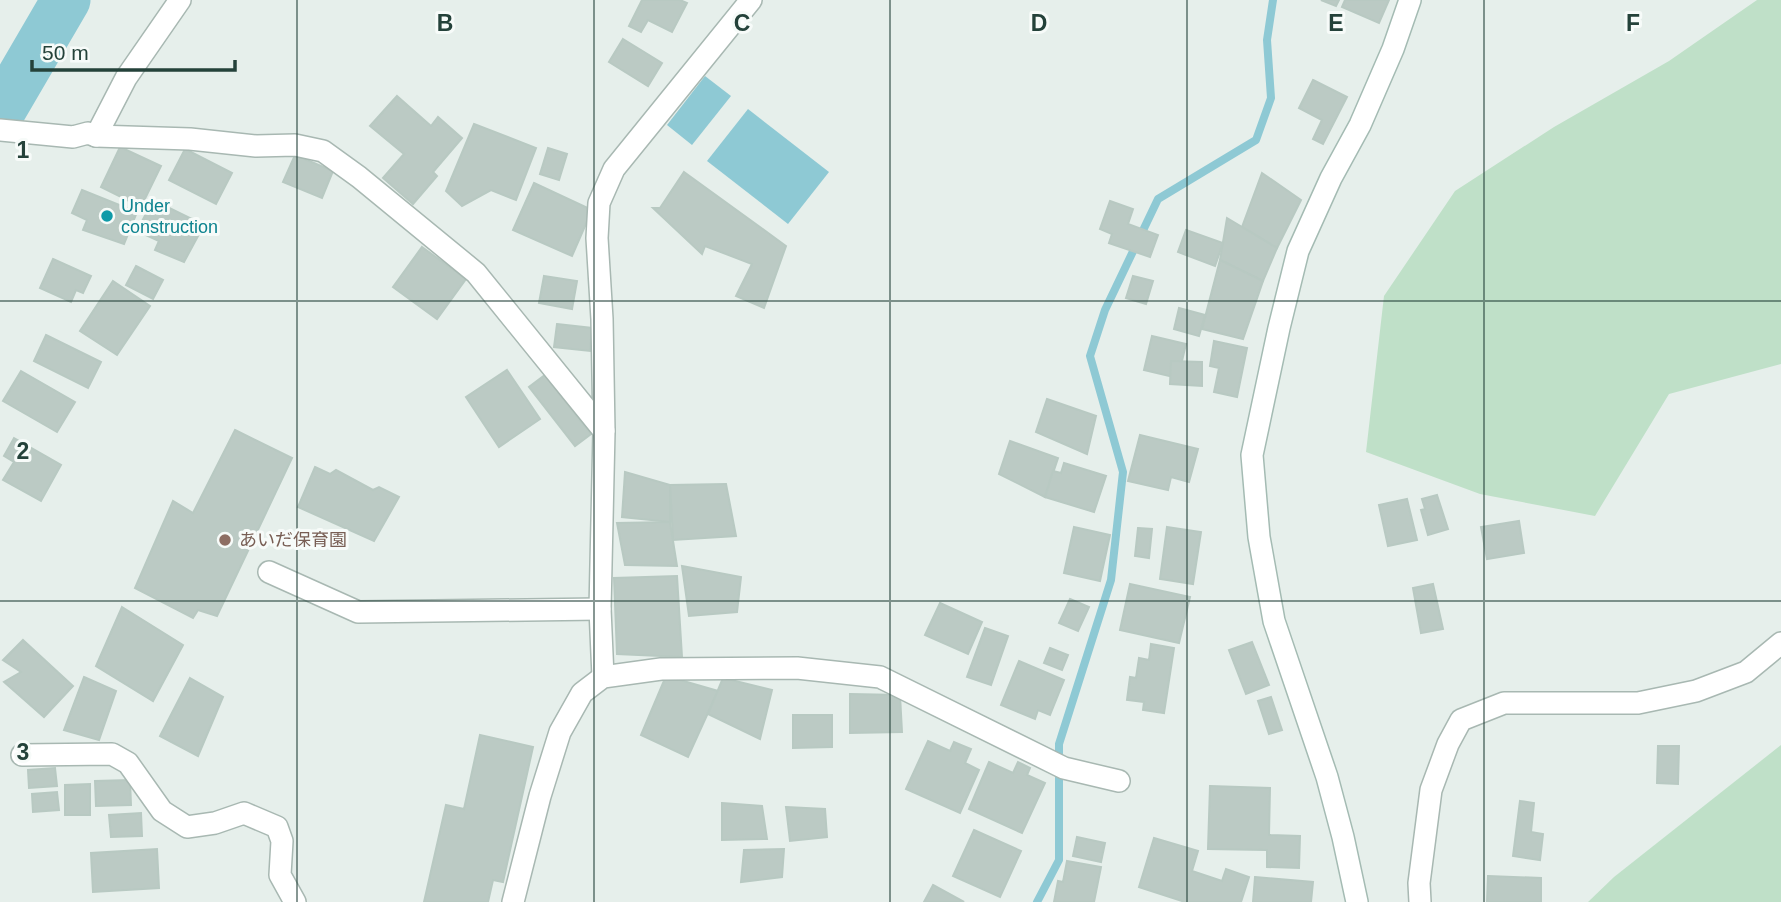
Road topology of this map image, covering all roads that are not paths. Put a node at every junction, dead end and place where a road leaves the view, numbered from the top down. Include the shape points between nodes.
1 (180, 0) edge
2 (751, 0) edge
3 (1410, 0) edge
4 (0, 130) edge
5 (96, 136) junction
6 (604, 431) junction
7 (269, 572) dead end
8 (600, 609) junction
9 (1781, 643) edge
10 (603, 677) junction
11 (22, 755) dead end
12 (1119, 781) dead end
13 (295, 902) edge
14 (513, 902) edge
15 (1357, 902) edge
16 (1420, 902) edge

1 - 5 street via 126,78
2 - 6 street via 614,169 600,203 597,238
3 - 15 street via 1360,125 1298,251 1252,455 1273,621 1327,777
4 - 5 street
5 - 6 street via 295,145 323,151 476,273
6 - 8 street
7 - 8 street via 358,612
8 - 10 street
9 - 16 street via 1746,673 1696,691 1638,703 1504,703 1461,720 1431,790
10 - 12 street via 661,669 797,668 880,677 1064,768
10 - 14 street via 582,693 560,732
11 - 13 street via 112,754 128,763 162,811 187,827 244,814 277,827 282,842 280,876

